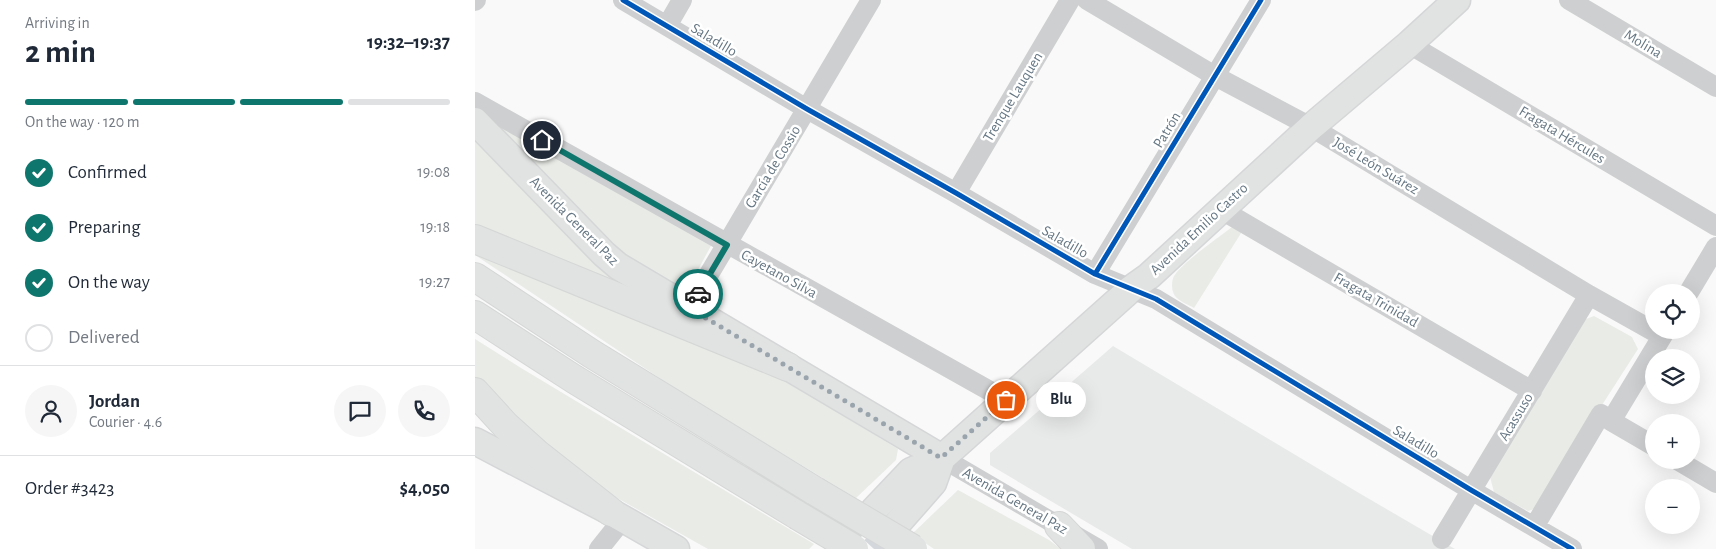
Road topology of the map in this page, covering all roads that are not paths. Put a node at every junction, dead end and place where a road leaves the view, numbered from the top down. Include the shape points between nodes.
1 (623, 0) edge
2 (682, 0) edge
3 (871, 0) edge
4 (1070, 0) edge
5 (1087, 0) edge
6 (1261, 0) edge
7 (1457, 0) edge
8 (1569, 0) edge
9 (667, 26) junction
10 (1409, 44) junction
11 (1215, 76) junction
12 (1716, 87) edge
13 (475, 102) edge
14 (807, 109) junction
15 (475, 122) edge
16 (1311, 127) junction
17 (956, 193) junction
18 (1220, 209) junction
19 (1716, 226) edge
20 (475, 239) edge
21 (727, 245) junction
22 (1716, 248) edge
23 (1095, 274) junction
24 (475, 277) edge
25 (1694, 284) edge
26 (1132, 288) junction
27 (1589, 295) junction
28 (689, 308) junction
29 (475, 315) edge
30 (1645, 323) edge
31 (1660, 339) edge
32 (788, 366) junction
33 (1532, 391) junction
34 (475, 392) edge
35 (1006, 400) junction
36 (1611, 421) junction
37 (475, 441) edge
38 (1645, 441) edge
39 (941, 458) junction
40 (1692, 469) edge
41 (1716, 483) edge
42 (1471, 490) junction
43 (874, 510) tunnel mouth
44 (617, 516) junction
45 (897, 524) tunnel mouth
46 (1059, 526) junction
47 (1534, 527) junction
48 (1442, 539) dead end
49 (599, 549) edge
50 (676, 549) edge
51 (854, 549) edge
52 (913, 549) edge
53 (1081, 549) edge
54 (1098, 549) edge
55 (1572, 549) edge

1 - 9 street, Saladillo
2 - 9 street
3 - 14 street, García de Cossio
4 - 17 street, Trenque Lauquen
5 - 11 street, José León Suárez
6 - 11 street, Patrón
7 - 10 main road, Avenida Emilio Castro
8 - 12 street, Molina
9 - 14 street, Saladillo
10 - 16 main road, Avenida Emilio Castro
10 - 19 street, Fragata Hércules
11 - 16 street, José León Suárez
11 - 23 street, Patrón
13 - 21 street, Cayetano Silva
14 - 17 street, Saladillo
14 - 21 street, García de Cossio
15 - 28 main road, Avenida General Paz via 604,254 634,277
16 - 18 main road, Avenida Emilio Castro
16 - 27 street, José León Suárez
17 - 23 street, Saladillo
18 - 26 main road, Avenida Emilio Castro
18 - 33 street, Fragata Trinidad
20 - 32 highway
21 - 28 street, García de Cossio
21 - 35 street, Cayetano Silva
22 - 25 street
23 - 26 street, Saladillo
24 - 52 highway, bridge via 592,354
26 - 35 main road, Avenida Emilio Castro
26 - 42 street, Saladillo via 1156,299
27 - 30 street, José León Suárez
27 - 33 street, Acassuso
28 - 32 main road, Avenida General Paz
29 - 51 highway, bridge
31 - 36 street
32 - 39 main road, Avenida General Paz
33 - 42 street, Acassuso
34 - 44 highway via 536,453
35 - 39 main road, Avenida Emilio Castro
36 - 38 street
36 - 47 street via 1601,414
37 - 44 main road
39 - 43 main road, Avenida Emilio Castro via 911,471
39 - 45 main road via 933,483
39 - 46 street, Avenida General Paz
40 - 41 street
42 - 47 street, Saladillo
42 - 48 street, Acassuso
44 - 49 street
44 - 50 main road
46 - 53 highway
46 - 54 street, Avenida General Paz
47 - 55 street, Saladillo

